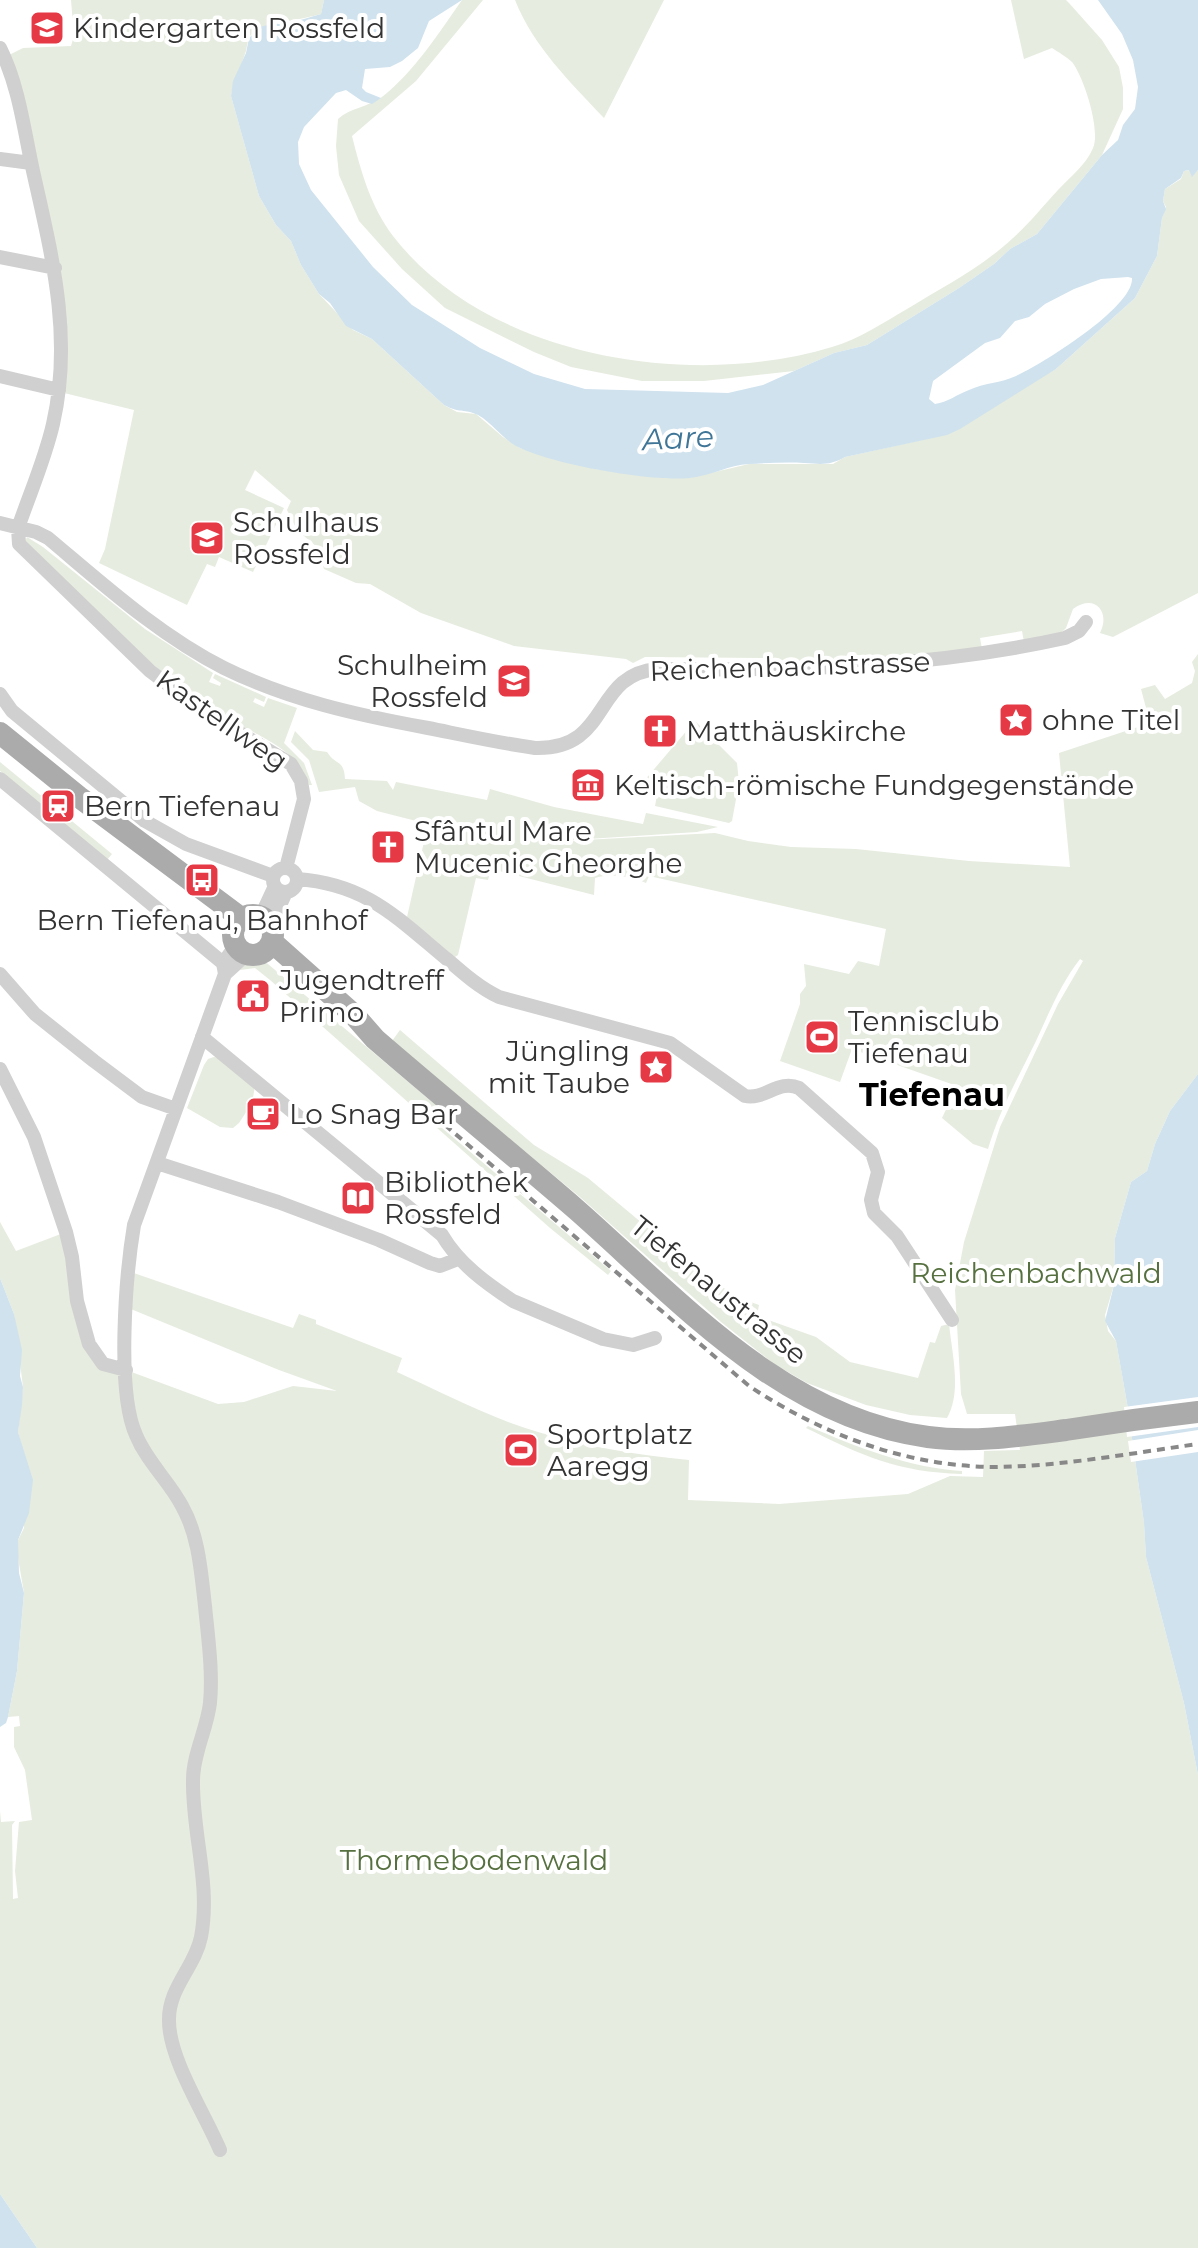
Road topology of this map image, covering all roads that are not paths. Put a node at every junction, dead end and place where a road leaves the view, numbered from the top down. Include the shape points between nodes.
1 (0, 48) edge
2 (0, 159) edge
3 (31, 163) junction
4 (0, 257) edge
5 (55, 268) junction
6 (0, 376) edge
7 (59, 390) junction
8 (0, 523) edge
9 (18, 528) junction
10 (1086, 622) dead end
11 (0, 694) edge
12 (0, 733) edge
13 (0, 749) edge
14 (0, 779) edge
15 (283, 880) junction
16 (247, 942) junction
17 (0, 974) edge
18 (202, 1037) junction
19 (0, 1069) edge
20 (176, 1109) junction
21 (157, 1163) junction
22 (458, 1259) junction
23 (952, 1320) dead end
24 (655, 1338) dead end
25 (126, 1370) junction
26 (1198, 1412) edge
27 (220, 2150) dead end

1 - 3 street via 14,84
2 - 3 street
3 - 5 street
4 - 5 street
5 - 7 street via 63,331
6 - 7 street
7 - 9 street via 48,443
8 - 9 street, Reichenbachstrasse
9 - 10 street, Reichenbachstrasse via 48,538 151,622 249,679 342,711 535,748 580,736 620,682 638,672 844,668 962,658 1065,638
9 - 15 street, Kastellweg via 17,541 26,553 142,664 199,708 291,764 304,799
11 - 15 street via 12,711 145,821 186,844
12 - 16 main road, Tiefenaustrasse
13 - 16 main road, Tiefenaustrasse
14 - 16 street, Tiefenaustrasse
15 - 16 street, Kastellweg
15 - 23 street via 332,884 366,896 499,997 670,1043 745,1096 786,1085 799,1088 872,1153 878,1172 871,1200 874,1213 897,1236
16 - 18 street, Kastellweg
16 - 26 main road, Tiefenaustrasse via 363,1028 722,1339 785,1385 842,1414 901,1433 946,1439 1018,1436
17 - 20 street via 35,1014 94,1061 142,1097
18 - 20 street, Kastellweg
18 - 22 street via 442,1235
19 - 25 street via 34,1137 66,1232 89,1344 103,1364
20 - 21 street, Kastellweg
21 - 22 street via 278,1202 430,1263 440,1266
21 - 25 street, Kastellweg via 134,1225 129,1256
22 - 24 street via 513,1301 603,1339 633,1345
25 - 27 street, Kastellweg via 135,1434 182,1505 201,1572 210,1702 193,1777 203,1920 201,1941 176,1987 168,2020 179,2062

